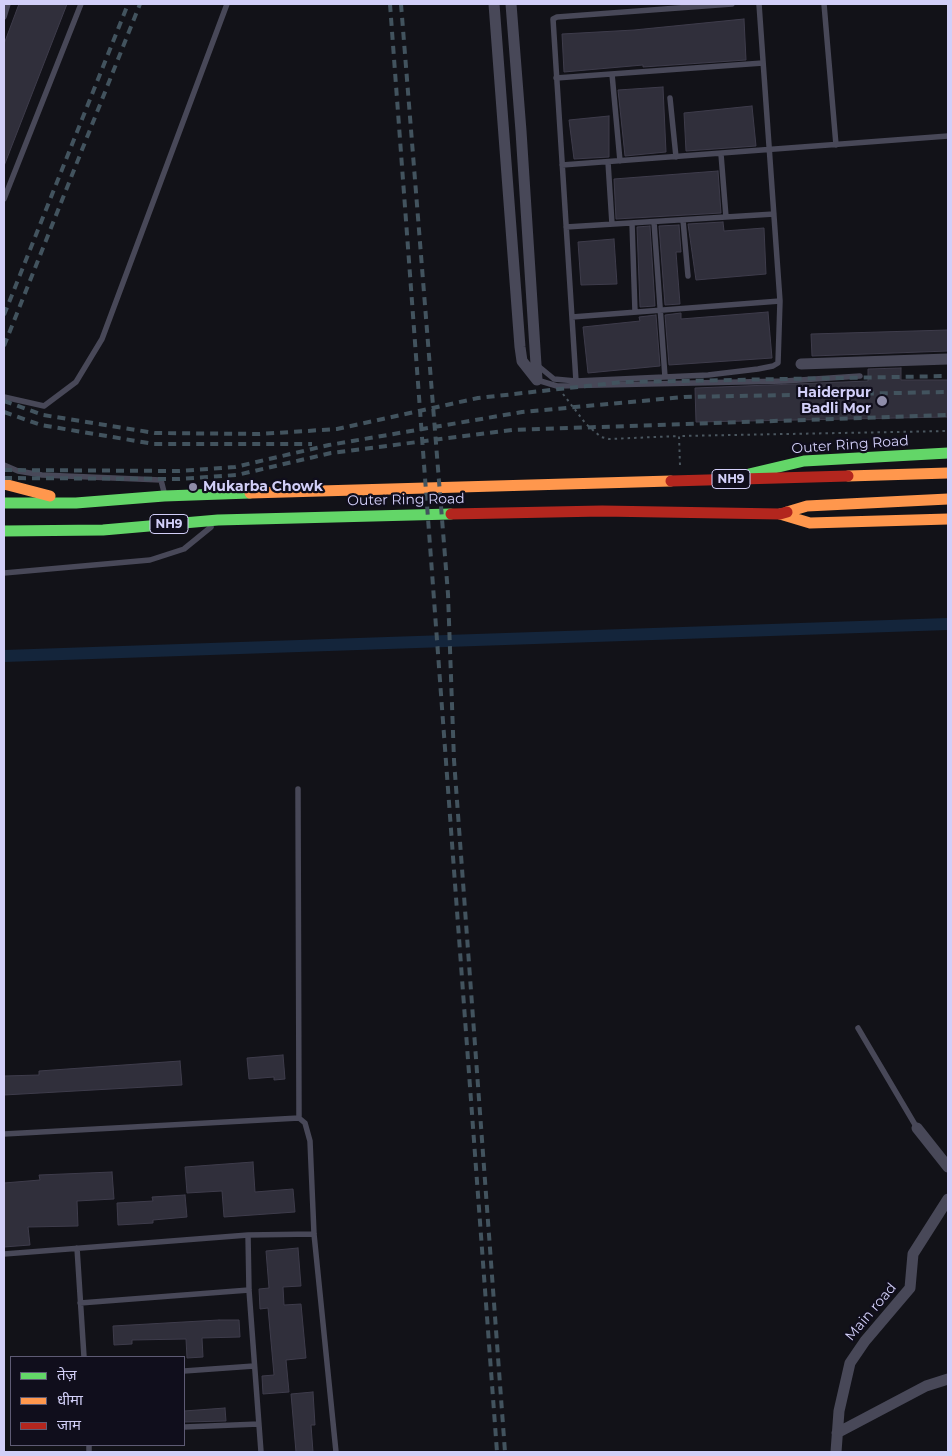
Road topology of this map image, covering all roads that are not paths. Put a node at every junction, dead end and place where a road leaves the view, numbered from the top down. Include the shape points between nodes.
1 (8, 4) edge
2 (81, 4) edge
3 (227, 4) edge
4 (494, 4) edge
5 (510, 4) edge
6 (732, 4) edge
7 (759, 4) edge
8 (824, 4) edge
9 (4, 17) edge
10 (763, 63) junction
11 (612, 74) junction
12 (556, 78) junction
13 (670, 98) dead end
14 (948, 136) edge
15 (836, 145) junction
16 (769, 151) junction
17 (722, 154) junction
18 (676, 157) junction
19 (620, 161) junction
20 (608, 162) junction
21 (562, 165) junction
22 (4, 199) edge
23 (774, 214) junction
24 (726, 217) junction
25 (683, 220) junction
26 (654, 222) junction
27 (632, 223) junction
28 (612, 224) junction
29 (566, 227) junction
30 (688, 276) dead end
31 (780, 301) junction
32 (661, 310) junction
33 (635, 312) junction
34 (572, 317) junction
35 (948, 359) edge
36 (522, 361) junction
37 (801, 364) dead end
38 (538, 365) junction
39 (860, 376) dead end
40 (665, 377) junction
41 (537, 380) junction
42 (576, 381) junction
43 (4, 397) edge
44 (948, 453) edge
45 (4, 465) edge
46 (948, 473) edge
47 (726, 479) junction
48 (4, 484) edge
49 (164, 496) junction
50 (948, 499) edge
51 (4, 503) edge
52 (76, 503) junction
53 (780, 514) junction
54 (218, 520) junction
55 (948, 520) edge
56 (4, 531) edge
57 (4, 573) edge
58 (298, 788) dead end
59 (858, 1028) dead end
60 (299, 1118) junction
61 (917, 1128) joint
62 (4, 1134) edge
63 (948, 1167) edge
64 (948, 1200) edge
65 (314, 1234) junction
66 (248, 1236) junction
67 (77, 1248) junction
68 (4, 1254) edge
69 (248, 1290) junction
70 (80, 1303) junction
71 (84, 1356) edge
72 (254, 1366) junction
73 (185, 1371) edge
74 (948, 1379) edge
75 (259, 1424) junction
76 (185, 1427) edge
77 (837, 1433) junction
78 (261, 1452) edge
79 (336, 1452) edge
80 (836, 1452) edge

1 - 9 lane
2 - 22 lane
3 - 43 lane via 102,339 76,382 44,406
4 - 36 street
5 - 38 street
6 - 12 lane via 557,16 553,22
7 - 10 lane
8 - 15 lane
10 - 11 lane
10 - 16 lane
11 - 12 lane
11 - 19 lane
12 - 21 lane
13 - 18 lane
14 - 15 lane
15 - 16 lane
16 - 17 lane
16 - 23 lane
17 - 18 lane
17 - 24 lane
18 - 19 lane
19 - 20 lane
20 - 21 lane
20 - 28 lane
21 - 29 lane
23 - 24 lane
23 - 31 lane
24 - 25 lane
25 - 26 lane
25 - 30 lane
26 - 27 lane
26 - 32 lane
27 - 28 lane
27 - 33 lane
28 - 29 lane
29 - 34 lane
31 - 32 lane
31 - 40 lane via 779,359 773,366
32 - 33 lane
32 - 40 lane
33 - 34 lane
34 - 42 lane
35 - 37 street
36 - 38 lane
36 - 41 street
38 - 41 street
38 - 42 lane via 554,379
39 - 41 lane via 785,381 557,386
40 - 42 lane
44 - 47 main road, Outer Ring Road via 804,461
45 - 49 lane via 42,475 161,480
46 - 47 main road, Outer Ring Road / NH9
47 - 49 main road, Outer Ring Road / NH9
48 - 52 main road
49 - 52 main road, Outer Ring Road
50 - 53 main road, Outer Ring Road via 807,506
51 - 52 main road
53 - 54 main road, Outer Ring Road / NH9 via 602,511
53 - 55 main road, Outer Ring Road via 810,523
54 - 56 main road, Outer Ring Road / NH9 via 103,530
54 - 57 lane via 184,549 150,560
58 - 60 lane
59 - 61 lane
60 - 62 lane
60 - 65 lane via 309,1131
61 - 63 street
64 - 77 street, Main road via 913,1254 910,1288 850,1363
65 - 66 lane
65 - 79 lane
66 - 67 lane
66 - 69 lane
67 - 68 lane
67 - 70 lane
69 - 70 lane
69 - 72 lane
70 - 71 lane
72 - 73 lane
72 - 75 lane
74 - 77 street via 926,1386
75 - 76 lane
75 - 78 lane
77 - 80 street, Main road

